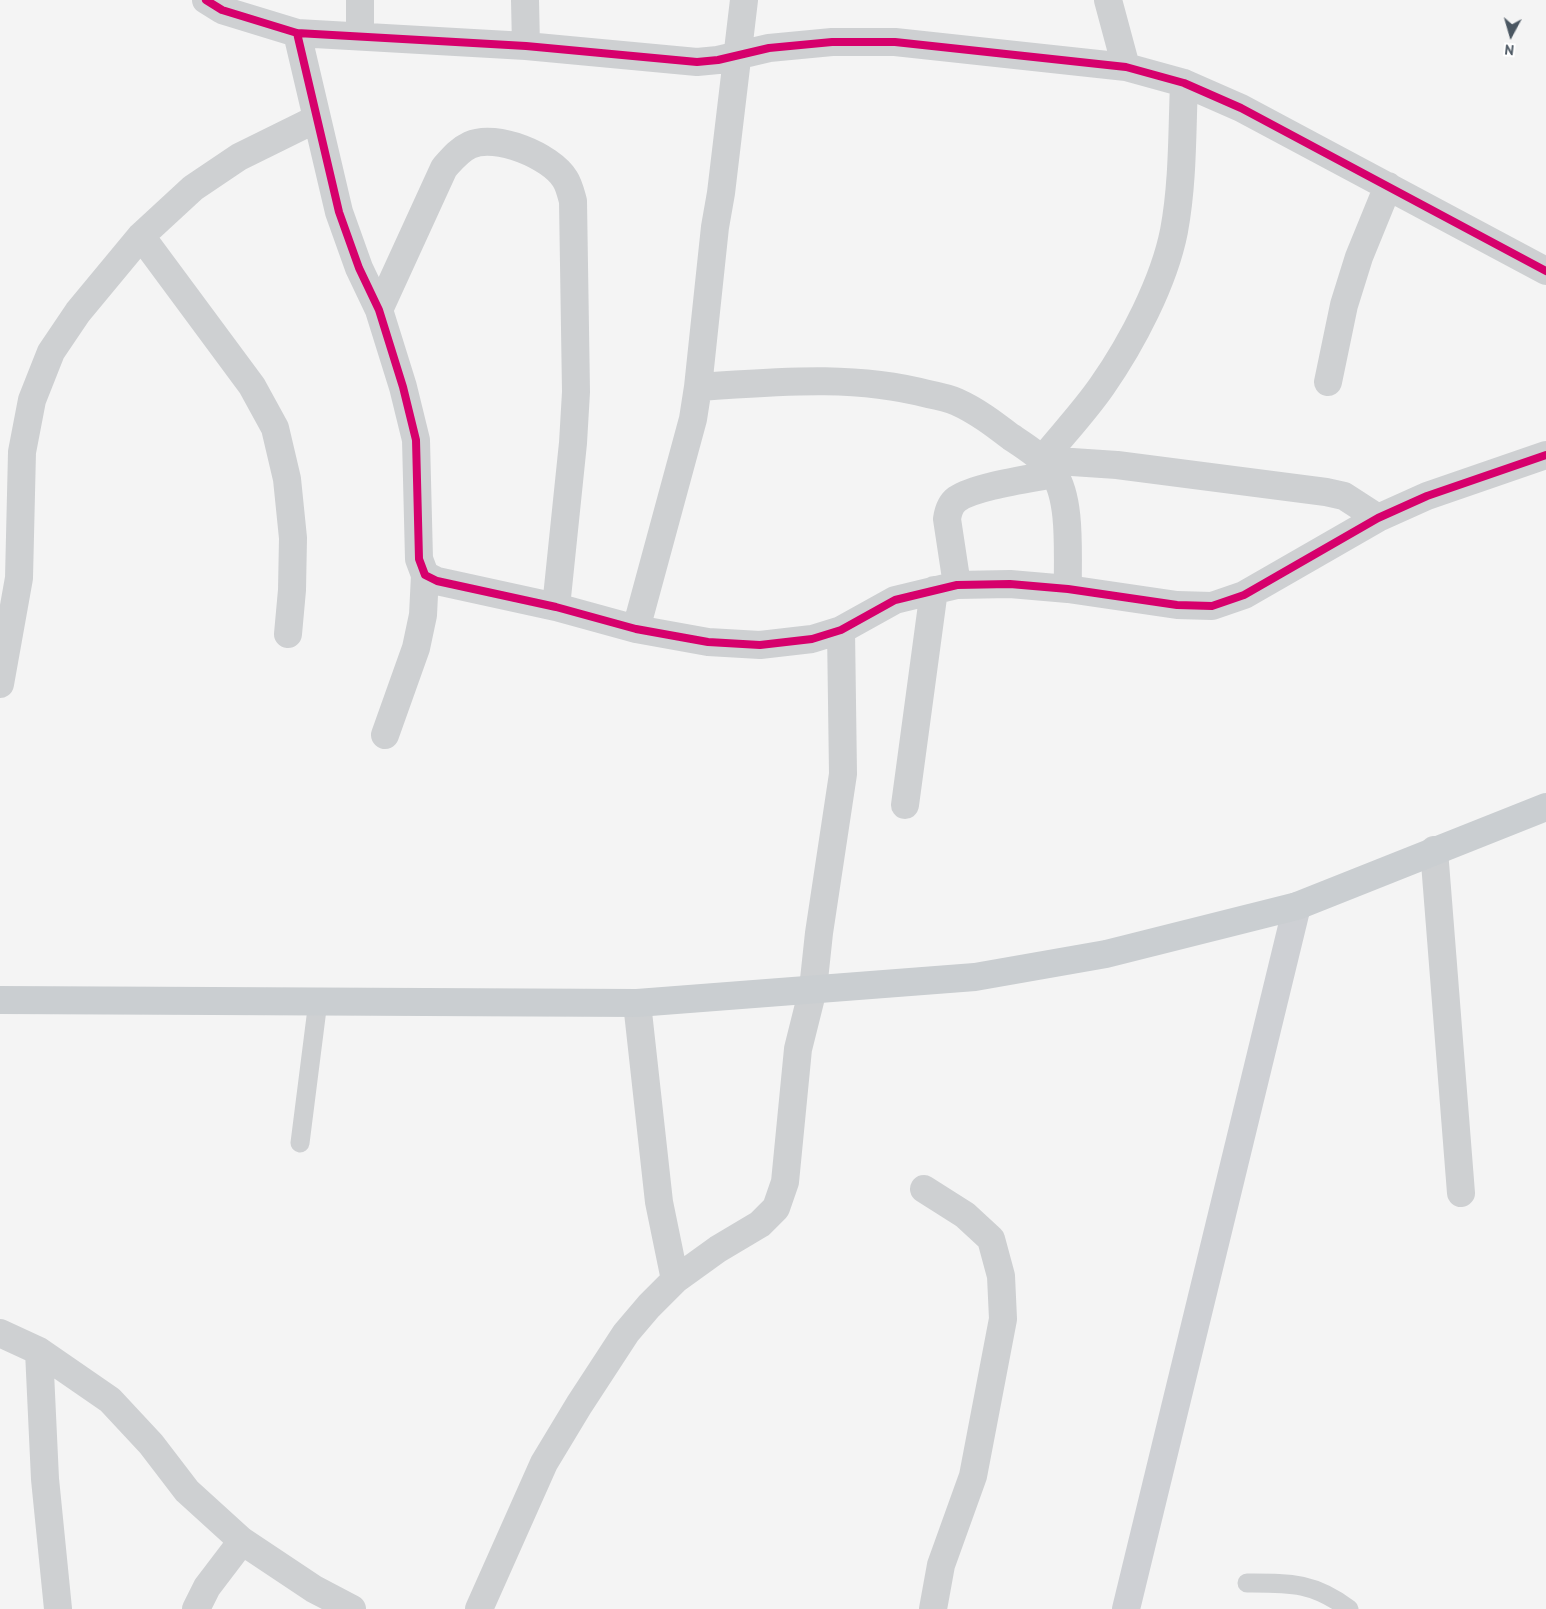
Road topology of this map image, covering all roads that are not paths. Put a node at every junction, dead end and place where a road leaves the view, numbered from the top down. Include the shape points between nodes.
1 (206, 0) edge
2 (360, 0) edge
3 (525, 0) edge
4 (744, 0) edge
5 (1108, 0) edge
6 (297, 32) junction
7 (360, 36) junction
8 (526, 46) junction
9 (739, 54) junction
10 (1126, 67) junction
11 (1184, 83) junction
12 (316, 119) junction
13 (1388, 186) junction
14 (141, 236) junction
15 (1546, 271) edge
16 (379, 310) junction
17 (1328, 382) dead end
18 (698, 386) junction
19 (1546, 455) edge
20 (1048, 467) junction
21 (1378, 518) junction
22 (425, 575) junction
23 (945, 588) junction
24 (1068, 589) junction
25 (556, 607) junction
26 (636, 629) junction
27 (841, 630) junction
28 (288, 634) dead end
29 (0, 684) edge
30 (385, 735) dead end
31 (905, 805) dead end
32 (1546, 807) edge
33 (1434, 850) junction
34 (1297, 906) junction
35 (813, 989) junction
36 (0, 1000) edge
37 (318, 1001) junction
38 (637, 1003) junction
39 (300, 1143) dead end
40 (924, 1189) dead end
41 (1461, 1193) dead end
42 (676, 1280) junction
43 (0, 1333) edge
44 (39, 1351) junction
45 (242, 1541) junction
46 (1247, 1583) dead end
47 (58, 1609) edge
48 (196, 1609) edge
49 (352, 1609) edge
50 (480, 1609) edge
51 (933, 1609) edge
52 (1126, 1609) edge
53 (1349, 1609) edge

1 - 6 street via 222,10
2 - 7 street
3 - 8 street
4 - 9 street
5 - 10 street
6 - 7 street
6 - 12 street
7 - 8 street
8 - 9 street via 697,62
9 - 10 street via 832,42 895,42
9 - 18 street via 715,227
10 - 11 street
11 - 13 street via 1241,108
11 - 20 street via 1180,187 1173,232 1156,287 1128,343
12 - 14 street via 239,157 193,188
12 - 16 street via 338,212
13 - 15 street
13 - 17 street via 1349,289
14 - 28 street via 252,386 275,428 286,479 293,538
14 - 29 street via 78,312 50,352 32,400 22,452 19,578
16 - 22 street via 416,440 419,559
16 - 25 street via 444,168 457,153 472,144 495,142 530,152 551,164 565,179 573,201 576,392
18 - 20 street via 848,381 904,387 955,401 988,419
18 - 26 street via 693,419
19 - 21 street via 1427,496
20 - 21 street via 1117,465 1326,492 1344,496
20 - 23 street via 955,500 946,519
20 - 24 street via 1061,489 1065,508
21 - 24 street via 1244,595 1212,606 1177,606
22 - 25 street via 453,586
22 - 30 street via 423,615 416,648
23 - 24 street via 1010,584
23 - 27 street via 895,600
23 - 31 street
25 - 26 street
26 - 27 street via 708,642 760,645 812,639
27 - 35 street via 843,774
32 - 33 main road
33 - 34 main road
33 - 41 street
34 - 35 main road via 1106,954 975,977
34 - 52 main road
35 - 38 main road
35 - 42 street via 798,1049 785,1182 776,1208 760,1224
36 - 37 main road
37 - 38 main road
37 - 39 lane
38 - 42 street via 659,1202
40 - 51 street via 965,1215 992,1240 1001,1276 1003,1319 973,1476 941,1565
42 - 50 street via 626,1333 578,1405 544,1463
43 - 44 street
44 - 45 street via 110,1400 151,1444 187,1490
44 - 47 street via 45,1479
45 - 48 street via 207,1587
45 - 49 street
46 - 53 lane via 1292,1583 1329,1594

